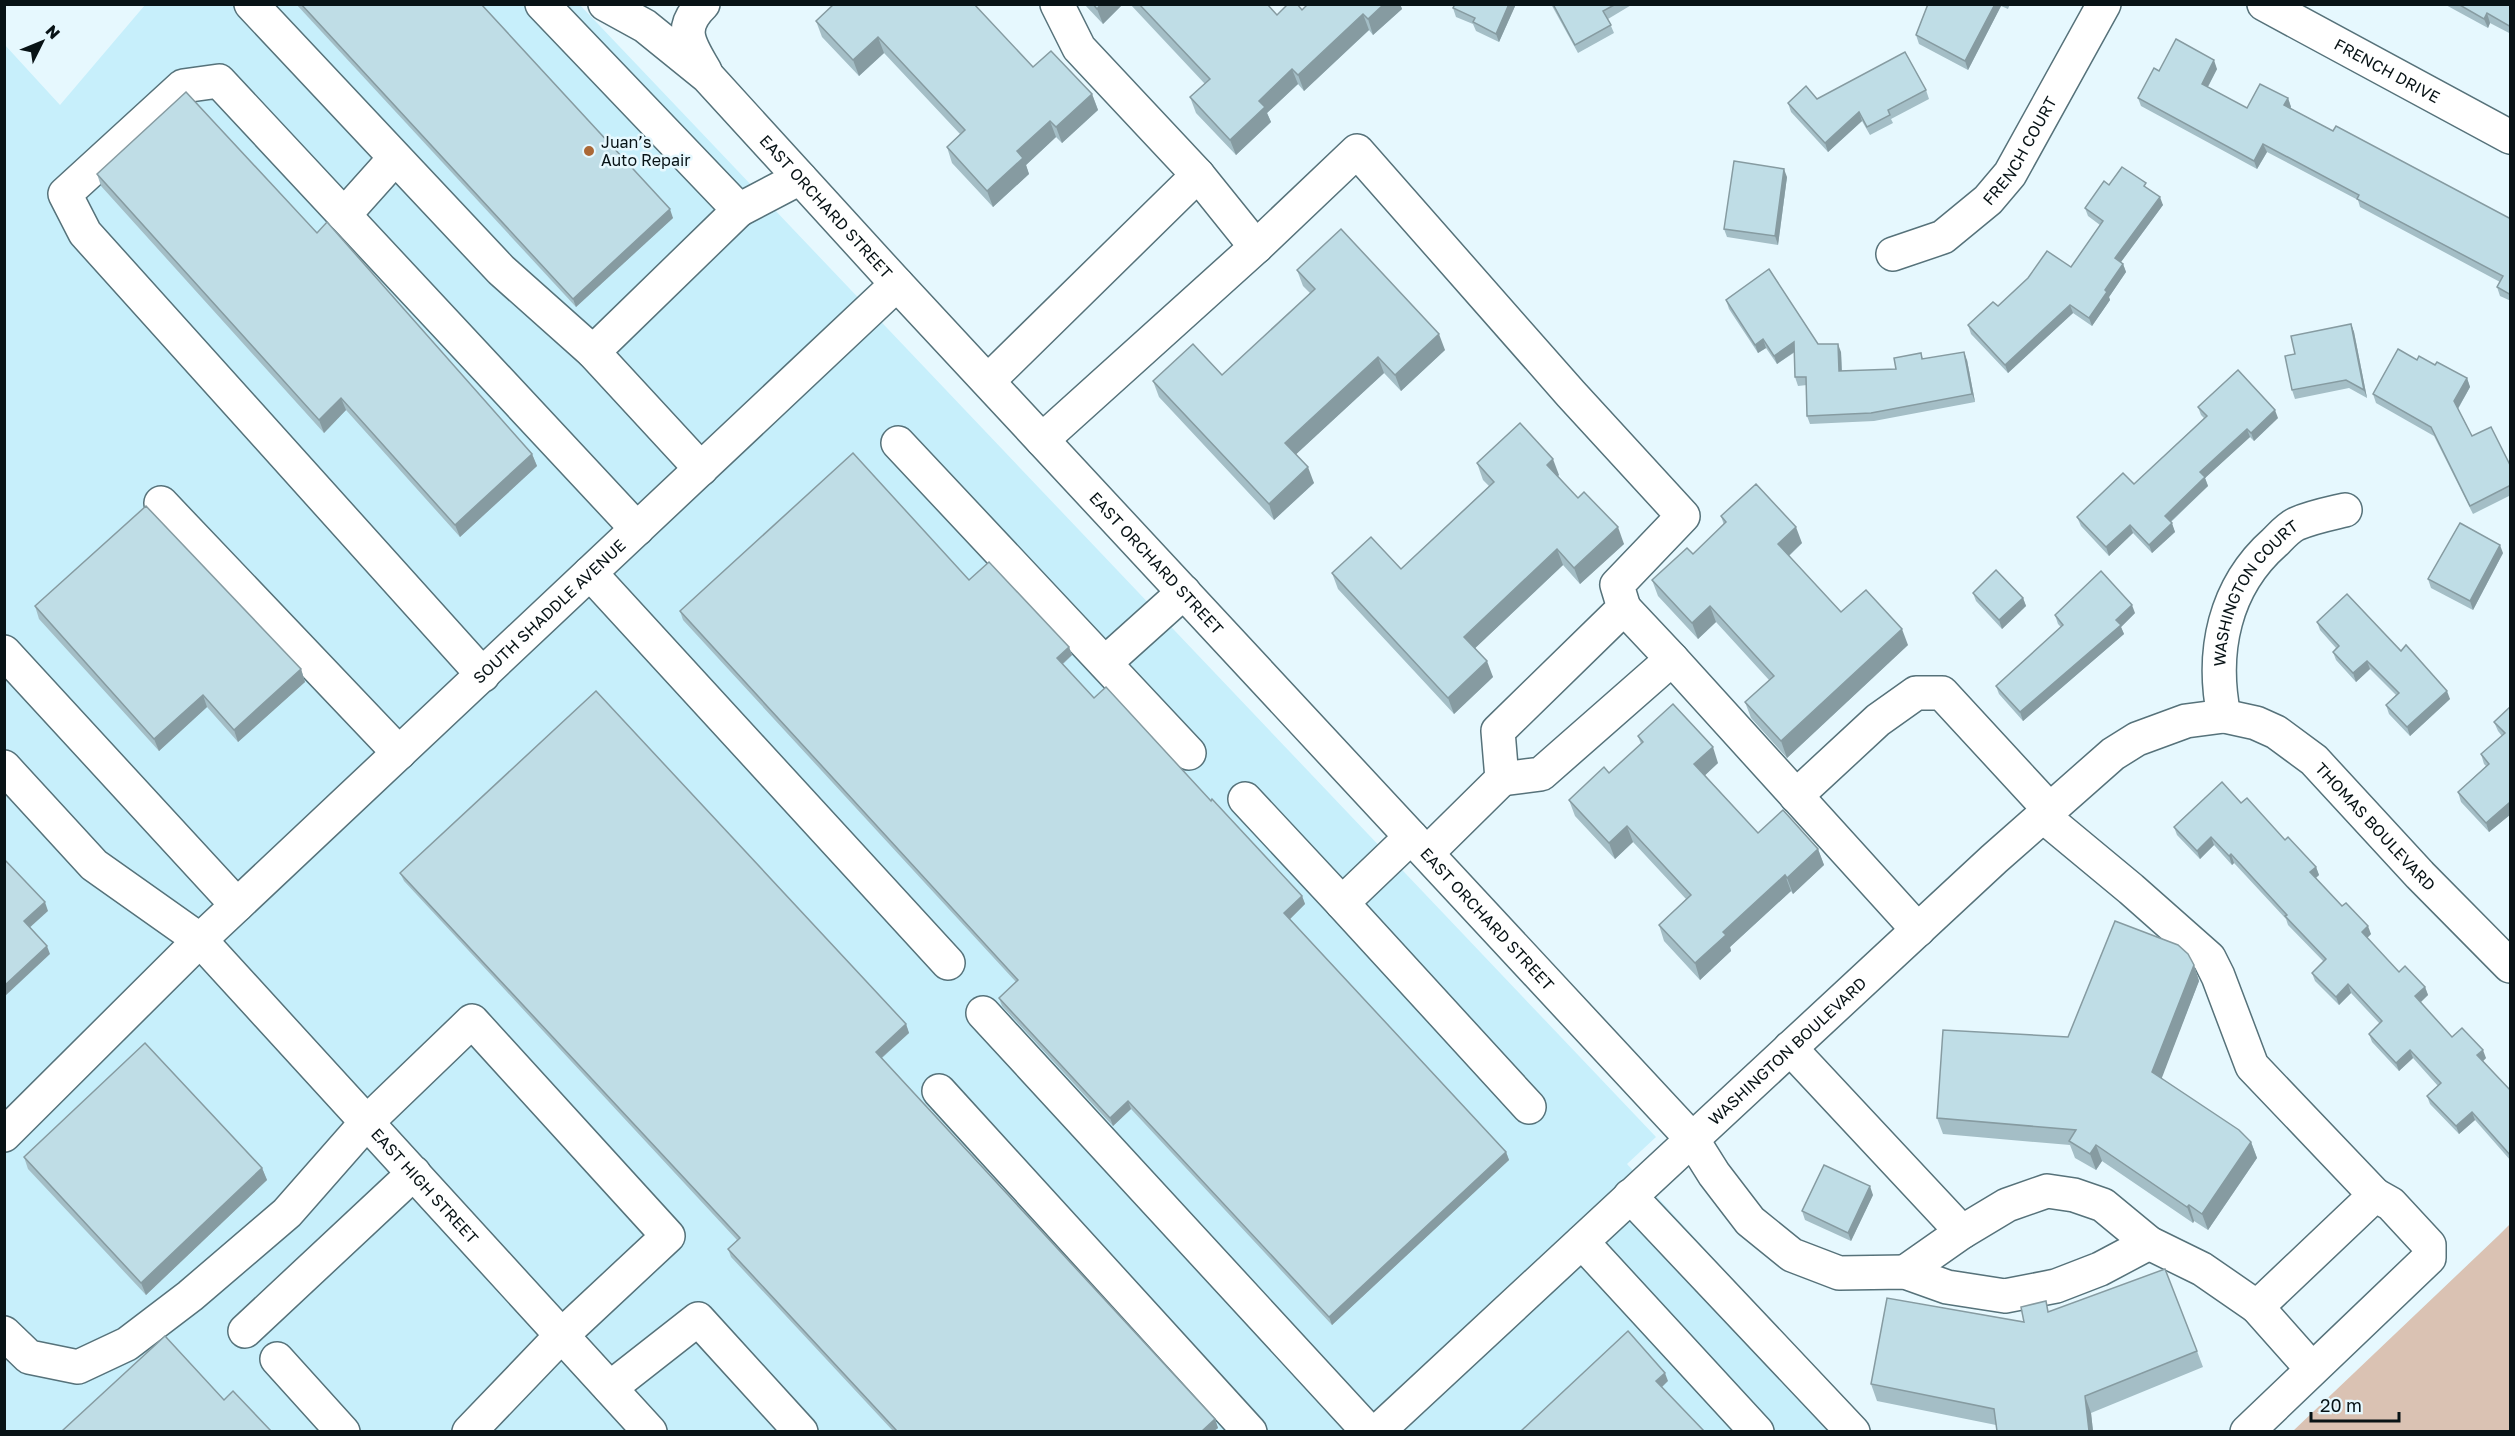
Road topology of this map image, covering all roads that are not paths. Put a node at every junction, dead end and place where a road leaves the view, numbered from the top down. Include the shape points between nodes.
1 (251, 4) edge
2 (542, 4) edge
3 (605, 4) edge
4 (703, 4) edge
5 (1057, 4) edge
6 (2104, 4) edge
7 (2264, 4) edge
8 (708, 77) junction
9 (2511, 137) edge
10 (395, 158) junction
11 (1198, 175) junction
12 (800, 178) junction
13 (739, 210) junction
14 (344, 215) junction
15 (1256, 247) junction
16 (1893, 254) dead end
17 (897, 284) junction
18 (593, 352) junction
19 (988, 381) junction
20 (1042, 440) junction
21 (898, 443) dead end
22 (701, 469) junction
23 (161, 503) dead end
24 (2345, 510) dead end
25 (637, 529) junction
26 (590, 573) junction
27 (1184, 592) junction
28 (1624, 608) junction
29 (4, 652) edge
30 (1672, 659) junction
31 (1104, 663) junction
32 (483, 675) junction
33 (2224, 716) junction
34 (399, 753) junction
35 (1189, 753) dead end
36 (4, 767) edge
37 (1502, 779) junction
38 (1796, 796) junction
39 (1245, 799) dead end
40 (2046, 813) junction
41 (1419, 845) junction
42 (1342, 903) junction
43 (237, 905) junction
44 (1918, 930) junction
45 (200, 940) junction
46 (2507, 955) edge
47 (948, 963) dead end
48 (983, 1013) dead end
49 (1790, 1048) junction
50 (939, 1091) dead end
51 (1529, 1107) dead end
52 (367, 1122) junction
53 (4, 1135) edge
54 (1692, 1139) junction
55 (414, 1173) junction
56 (2375, 1195) junction
57 (1630, 1196) junction
58 (1962, 1232) junction
59 (1582, 1242) junction
60 (2149, 1243) junction
61 (1905, 1272) junction
62 (2257, 1307) junction
63 (245, 1331) dead end
64 (4, 1333) edge
65 (562, 1335) junction
66 (277, 1359) dead end
67 (2312, 1369) junction
68 (610, 1388) junction
69 (343, 1431) edge
70 (469, 1431) edge
71 (650, 1431) edge
72 (801, 1431) edge
73 (1250, 1431) edge
74 (1369, 1431) edge
75 (1377, 1431) edge
76 (1757, 1431) edge
77 (1853, 1431) edge
78 (2247, 1431) edge

1 - 10 street
2 - 13 street
3 - 8 street, EAST ORCHARD STREET via 645,26
4 - 8 street via 687,28 687,39
5 - 11 street via 1079,48
6 - 16 street, FRENCH COURT via 2010,174 1988,200 1943,237
7 - 9 street, FRENCH DRIVE
8 - 12 street, EAST ORCHARD STREET
10 - 14 street
10 - 18 street via 501,270
11 - 15 street
11 - 19 street
12 - 13 street
12 - 17 street, EAST ORCHARD STREET
13 - 18 street
14 - 25 street
14 - 32 street via 219,81 183,86 65,195 85,232
15 - 20 street
15 - 28 street via 1357,151 1683,516 1617,585
17 - 19 street, EAST ORCHARD STREET
17 - 22 street, SOUTH SHADDLE AVENUE
18 - 22 street
19 - 20 street, EAST ORCHARD STREET
20 - 27 street, EAST ORCHARD STREET
21 - 31 street
22 - 25 street, SOUTH SHADDLE AVENUE
23 - 34 street
24 - 33 street, WASHINGTON COURT via 2314,516 2293,526 2258,557 2234,593 2222,634 2219,690
25 - 26 street, SOUTH SHADDLE AVENUE
26 - 32 street, SOUTH SHADDLE AVENUE
26 - 47 street
27 - 31 street
27 - 41 street, EAST ORCHARD STREET
28 - 30 street
28 - 37 street via 1498,731
29 - 43 street
30 - 37 street via 1541,774
30 - 38 street
31 - 35 street
32 - 34 street, SOUTH SHADDLE AVENUE
33 - 40 street, WASHINGTON BOULEVARD via 2186,721 2137,740 2113,754
33 - 46 street, THOMAS BOULEVARD via 2276,732 2314,760 2420,876
34 - 43 street, SOUTH SHADDLE AVENUE
36 - 45 street, EAST HIGH STREET via 94,865
37 - 41 street
38 - 40 street via 1878,720 1906,700 1916,693 1942,693
38 - 44 street
39 - 42 street
40 - 44 street, WASHINGTON BOULEVARD
40 - 56 street via 2208,958 2253,1066
41 - 42 street
41 - 54 street, EAST ORCHARD STREET
42 - 51 street
43 - 45 street, SOUTH SHADDLE AVENUE
44 - 49 street, WASHINGTON BOULEVARD
45 - 52 street, EAST HIGH STREET
45 - 53 street, SOUTH SHADDLE AVENUE
48 - 74 street
49 - 54 street, WASHINGTON BOULEVARD
49 - 58 street
50 - 73 street
52 - 55 street, EAST HIGH STREET
52 - 64 street via 287,1213 127,1344 78,1367 29,1357
52 - 65 street via 471,1021 621,1184 668,1236
54 - 57 street, WASHINGTON BOULEVARD
54 - 61 street, EAST ORCHARD STREET via 1750,1221 1792,1255 1839,1273
55 - 63 street
55 - 65 street, EAST HIGH STREET
56 - 62 street
56 - 67 street via 2391,1204 2429,1245 2429,1258
57 - 59 street, WASHINGTON BOULEVARD
57 - 77 street
58 - 60 street via 2007,1205 2047,1191 2103,1205
58 - 61 street
59 - 75 street, WASHINGTON BOULEVARD
59 - 76 street
60 - 61 street via 2056,1287 2006,1296 1947,1287
60 - 62 street via 2202,1269
62 - 67 street
65 - 68 street, EAST HIGH STREET
65 - 70 street
66 - 69 street
67 - 78 street
68 - 71 street, EAST HIGH STREET
68 - 72 street via 698,1319

